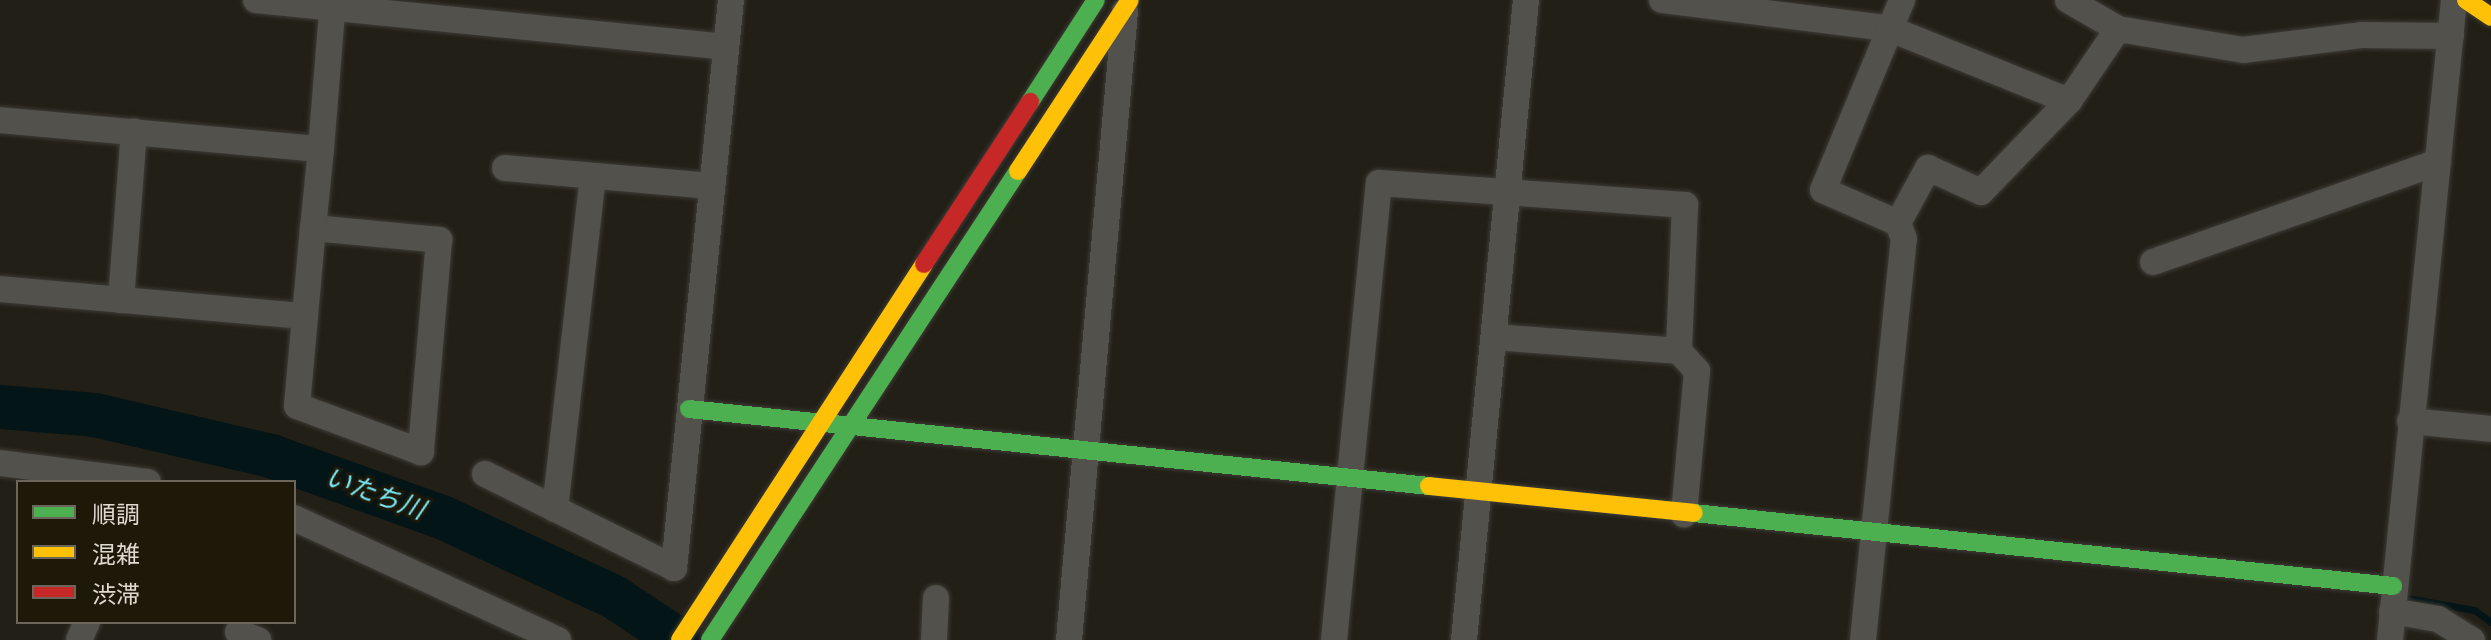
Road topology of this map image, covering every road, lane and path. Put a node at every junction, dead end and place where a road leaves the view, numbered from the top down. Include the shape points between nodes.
1 (256, 0) edge
2 (731, 0) edge
3 (1096, 0) edge
4 (1526, 0) edge
5 (1662, 0) edge
6 (1902, 0) edge
7 (2068, 0) edge
8 (2454, 0) edge
9 (2466, 0) edge
10 (1127, 4) edge
11 (332, 5) edge
12 (2491, 17) edge
13 (1888, 28) junction
14 (2118, 29) junction
15 (2451, 36) junction
16 (726, 47) junction
17 (2069, 101) junction
18 (0, 120) edge
19 (134, 132) junction
20 (321, 149) junction
21 (2438, 162) junction
22 (505, 168) dead end
23 (593, 176) junction
24 (712, 186) junction
25 (1508, 189) junction
26 (1898, 223) junction
27 (313, 228) junction
28 (2153, 262) dead end
29 (0, 289) edge
30 (121, 300) junction
31 (305, 316) junction
32 (1494, 337) junction
33 (1679, 351) junction
34 (689, 409) junction
35 (2410, 421) junction
36 (819, 424) junction
37 (847, 426) junction
38 (2491, 429) edge
39 (1087, 453) junction
40 (2, 468) edge
41 (485, 474) dead end
42 (127, 480) edge
43 (1354, 482) junction
44 (1479, 494) junction
45 (555, 509) junction
46 (1684, 514) junction
47 (296, 519) edge
48 (1876, 533) junction
49 (936, 598) dead end
50 (2393, 598) junction
51 (558, 640) edge
52 (680, 640) edge
53 (710, 640) edge
54 (934, 640) edge
55 (1069, 640) edge
56 (1334, 640) edge
57 (1464, 640) edge
58 (1863, 640) edge
59 (2390, 640) edge
60 (2472, 640) edge

1 - 11 street
2 - 16 street
3 - 36 street
4 - 25 street
5 - 13 street
6 - 13 street
7 - 14 street
8 - 15 street
9 - 12 street
10 - 37 street
10 - 39 street
11 - 16 street
11 - 20 street
13 - 17 street
13 - 26 street via 1823,190
14 - 15 street via 2243,50 2361,35
14 - 17 street
15 - 21 street
16 - 24 street
17 - 26 street via 1981,192 1928,168
18 - 19 street
19 - 20 street
19 - 30 street
20 - 27 street
21 - 28 street
21 - 35 street
22 - 23 street
23 - 24 street
23 - 45 street
24 - 34 street
25 - 32 street
25 - 33 street via 1685,205
25 - 43 street via 1379,183
26 - 48 street via 1904,239
27 - 31 street
27 - 31 street via 439,240 421,452 297,406
29 - 30 street
30 - 31 street
32 - 33 street
32 - 44 street
33 - 46 street via 1697,371
34 - 36 street
34 - 45 street via 674,568
35 - 38 street
35 - 50 street
36 - 37 street
36 - 52 street
37 - 39 street
37 - 53 street
39 - 43 street
39 - 55 street
40 - 42 street
41 - 45 street
43 - 44 street
43 - 56 street
44 - 46 street
44 - 57 street
46 - 48 street
47 - 51 street
48 - 50 street
48 - 58 street
49 - 54 street
50 - 59 street
50 - 60 street

